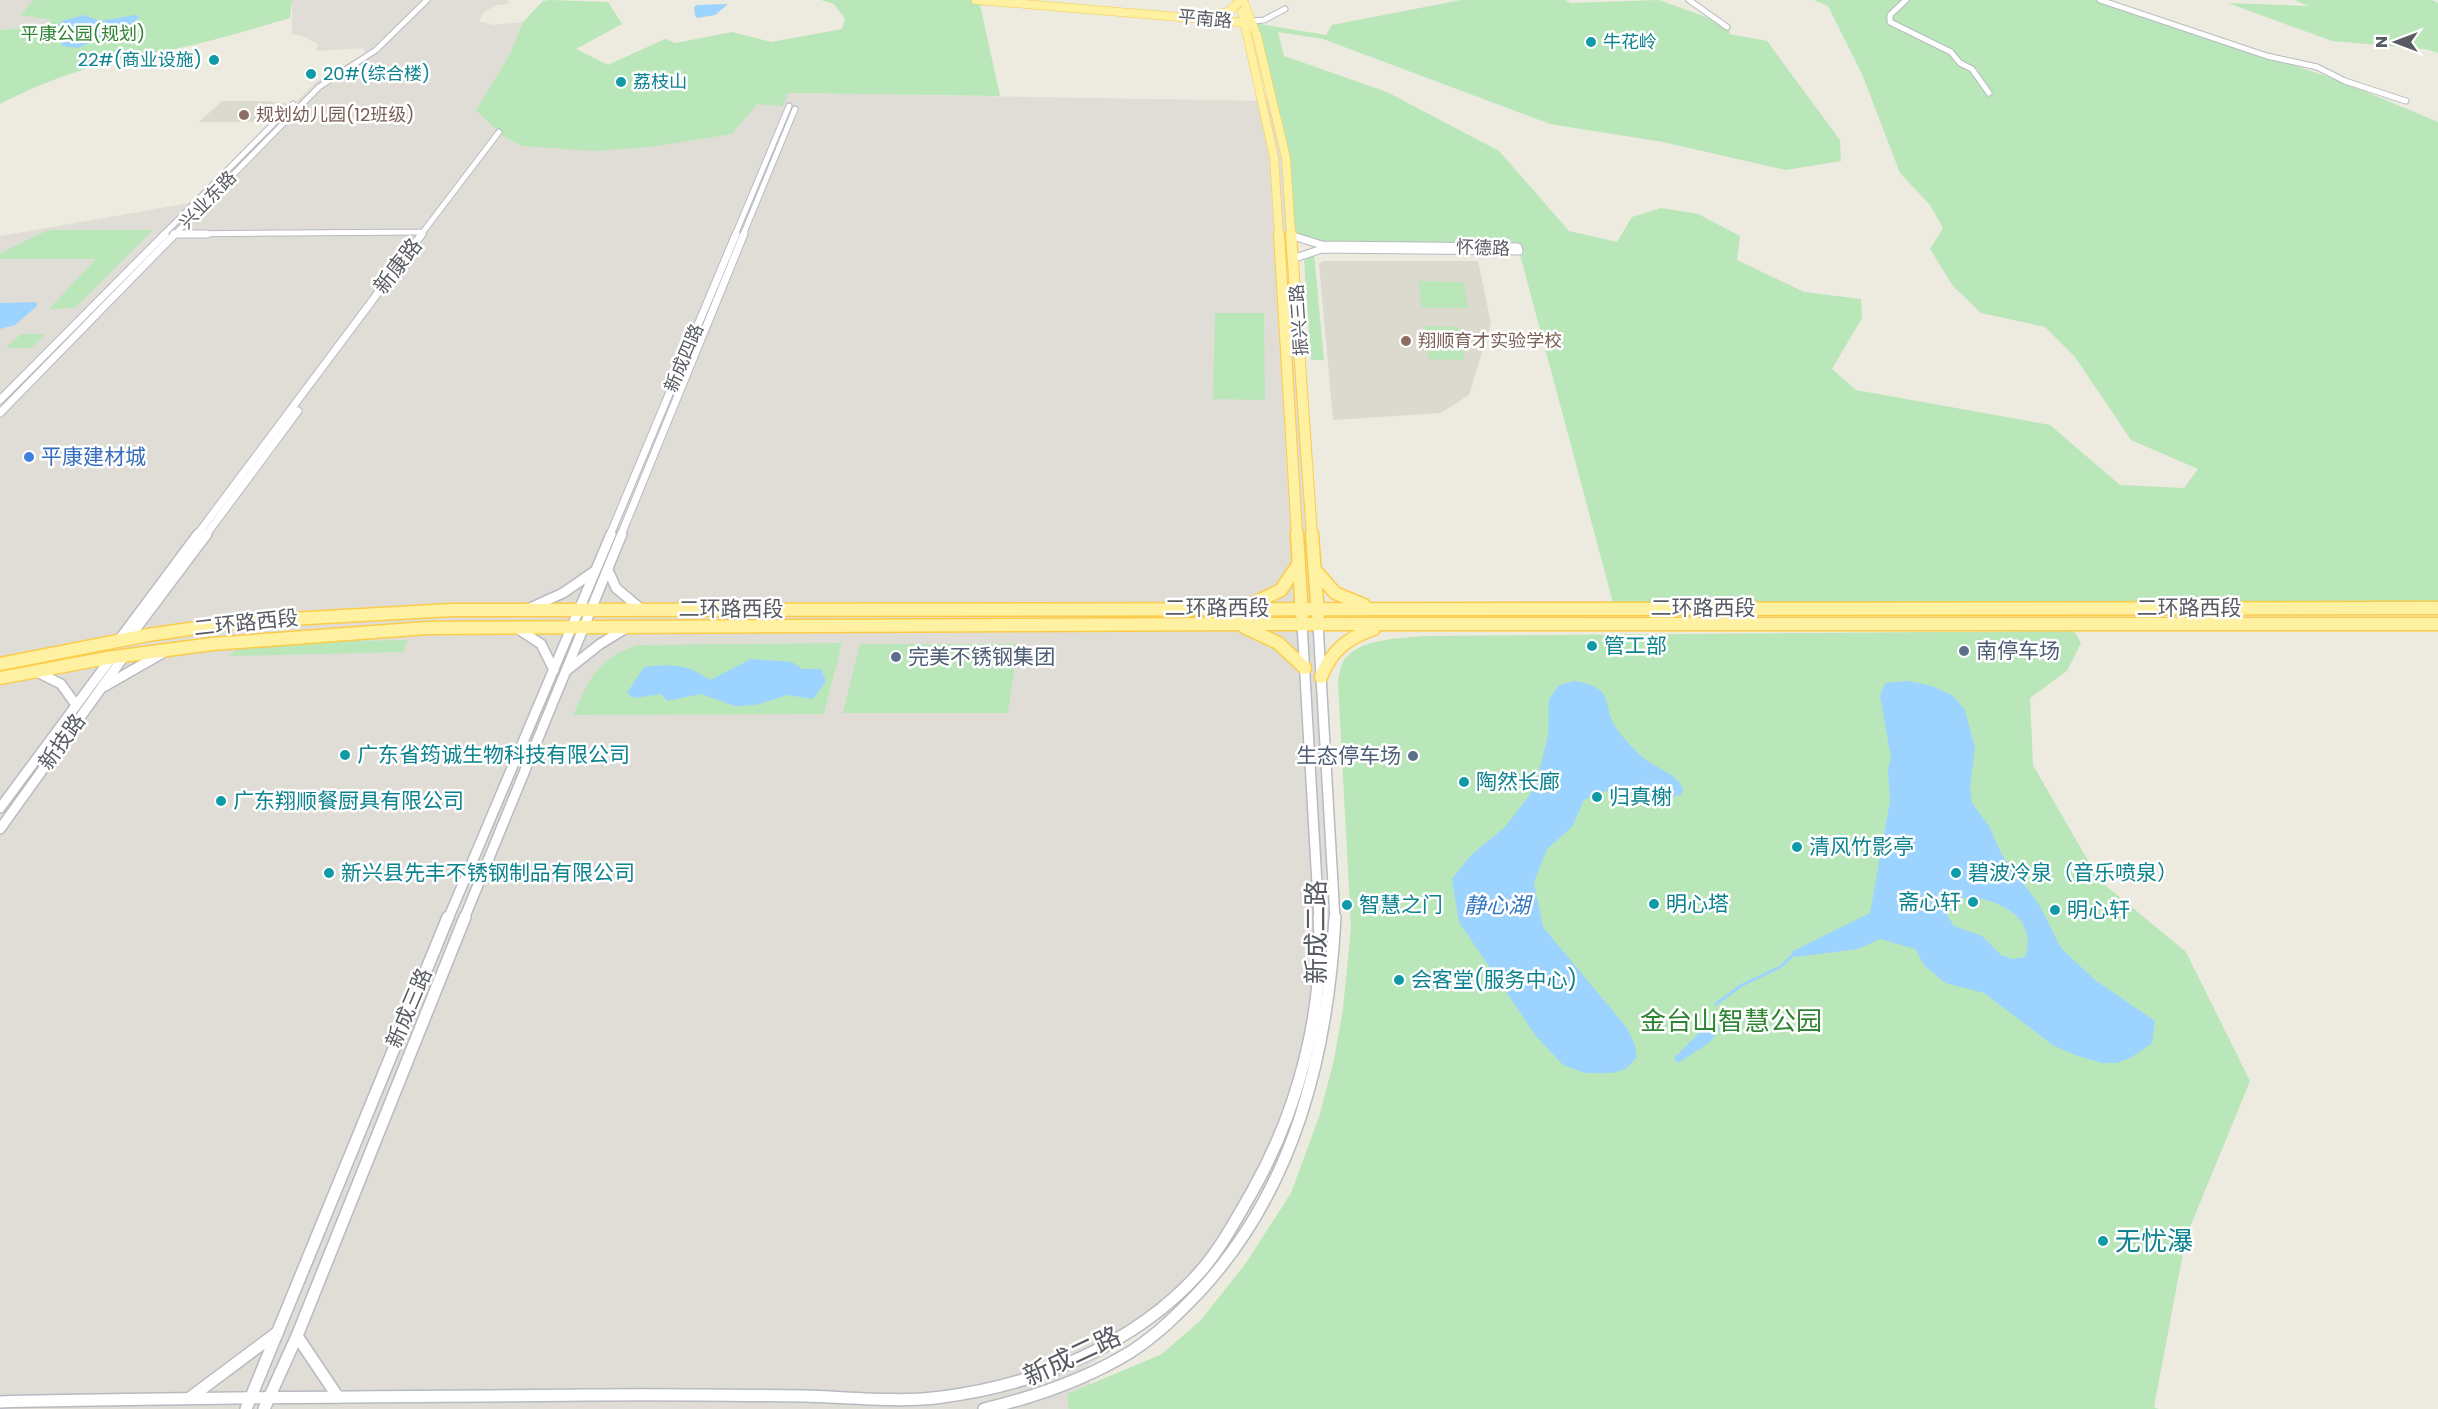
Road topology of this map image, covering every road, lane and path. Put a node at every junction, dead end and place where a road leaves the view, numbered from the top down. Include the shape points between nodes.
1 (419, 0) edge
2 (427, 0) edge
3 (978, 0) edge
4 (1023, 0) edge
5 (1689, 0) edge
6 (1906, 0) edge
7 (2100, 0) edge
8 (1240, 1) edge
9 (1285, 9) dead end
10 (1205, 17) junction
11 (1249, 21) junction
12 (1727, 27) dead end
13 (1247, 37) junction
14 (1989, 93) dead end
15 (2406, 101) dead end
16 (499, 132) dead end
17 (1278, 216) junction
18 (1291, 216) junction
19 (423, 232) junction
20 (174, 234) junction
21 (1293, 236) junction
22 (1294, 258) junction
23 (0, 400) edge
24 (0, 413) edge
25 (1300, 562) junction
26 (608, 570) junction
27 (1316, 570) junction
28 (595, 571) junction
29 (1240, 608) junction
30 (1301, 608) junction
31 (1317, 608) junction
32 (1373, 608) junction
33 (2438, 608) edge
34 (641, 609) junction
35 (585, 610) junction
36 (525, 611) junction
37 (1237, 624) junction
38 (1302, 624) junction
39 (1318, 624) junction
40 (2438, 624) edge
41 (1387, 625) junction
42 (514, 627) junction
43 (578, 627) junction
44 (628, 627) junction
45 (124, 639) junction
46 (172, 647) junction
47 (125, 655) junction
48 (112, 657) junction
49 (0, 664) edge
50 (1305, 668) junction
51 (35, 671) junction
52 (559, 672) junction
53 (1321, 677) junction
54 (0, 678) edge
55 (100, 689) junction
56 (76, 705) junction
57 (0, 808) edge
58 (0, 829) edge
59 (280, 1330) junction
60 (297, 1336) junction
61 (191, 1396) junction
62 (271, 1396) junction
63 (338, 1397) junction
64 (0, 1402) edge
65 (938, 1403) edge
66 (248, 1404) edge
67 (264, 1409) edge
68 (984, 1409) edge

1 - 23 street, 兴业东路 via 366,53 316,82
2 - 20 street, 兴业东路 via 376,50 319,87
3 - 10 main road, 平南路
4 - 10 main road, 平南路
5 - 12 street
6 - 14 street via 1890,15 1890,22 1951,52 1972,69
7 - 15 street via 2256,52 2317,67 2345,81
8 - 10 main road via 1228,12
8 - 11 main road
9 - 11 street via 1264,20
10 - 11 main road, 平南路
10 - 13 main road via 1233,26
11 - 13 main road, 振兴三路
11 - 18 main road, 振兴三路 via 1269,79 1286,158
13 - 17 main road, 振兴三路 via 1274,157
16 - 19 street, 新康路
17 - 18 main road
17 - 25 main road, 振兴三路
18 - 21 main road, 振兴三路
19 - 20 street
19 - 45 street, 新康路 via 420,246
20 - 24 street, 兴业东路
21 - 22 main road, 振兴三路
21 - 22 street, 怀德路 via 1322,245 1518,247 1519,251 1322,249
22 - 27 main road, 振兴三路
25 - 29 main road via 1280,594
25 - 30 main road, 振兴三路
26 - 28 street, 新成四路 via 792,108
26 - 34 street via 619,593
26 - 35 street, 新成四路
27 - 31 main road, 振兴三路
27 - 32 main road via 1335,593
28 - 35 street, 新成四路
28 - 36 street via 563,593
29 - 30 main road, 二环路西段
29 - 34 main road, 二环路西段
30 - 31 main road, 二环路西段
30 - 38 main road, 振兴三路
31 - 32 main road, 二环路西段
31 - 39 main road, 振兴三路
32 - 33 main road, 二环路西段
34 - 35 main road, 二环路西段
35 - 36 main road, 二环路西段
35 - 43 street, 新成三路
36 - 45 main road, 二环路西段 via 336,614
37 - 38 main road, 二环路西段
37 - 44 main road, 二环路西段
37 - 50 main road via 1281,642
38 - 39 main road, 二环路西段
38 - 50 street, 新成二路
39 - 41 main road, 二环路西段
39 - 53 street, 新成二路
40 - 41 main road, 二环路西段
41 - 53 main road via 1341,642
42 - 43 main road, 二环路西段
42 - 46 main road, 二环路西段 via 331,632
42 - 52 street via 541,645
43 - 44 main road, 二环路西段
43 - 52 street, 新成三路
44 - 52 street
45 - 49 main road, 二环路西段
46 - 47 main road, 二环路西段
46 - 55 street
47 - 48 main road, 二环路西段
47 - 55 street, 新技路
48 - 51 main road, 二环路西段
48 - 56 street, 新技路
50 - 65 street, 新成二路 via 1320,929 1318,983 1293,1100 1267,1166 1232,1228 1200,1272 1156,1313 1055,1370
51 - 54 main road, 二环路西段
51 - 56 street via 52,676 67,687
52 - 59 street, 新成三路 via 394,1045
52 - 60 street, 新成三路
53 - 68 street, 新成二路 via 1336,904 1326,1025 1303,1115 1264,1205 1240,1245 1203,1290 1161,1330 1117,1360 1071,1381
55 - 58 street, 新技路
56 - 57 street, 新技路
59 - 61 street
59 - 66 street, 新成三路
60 - 62 street, 新成三路
60 - 63 street
61 - 64 street, 新成二路
61 - 66 street, 新成二路
62 - 63 street, 新成二路
62 - 66 street, 新成二路
62 - 67 street, 新成三路
63 - 65 street, 新成二路 via 657,1394

